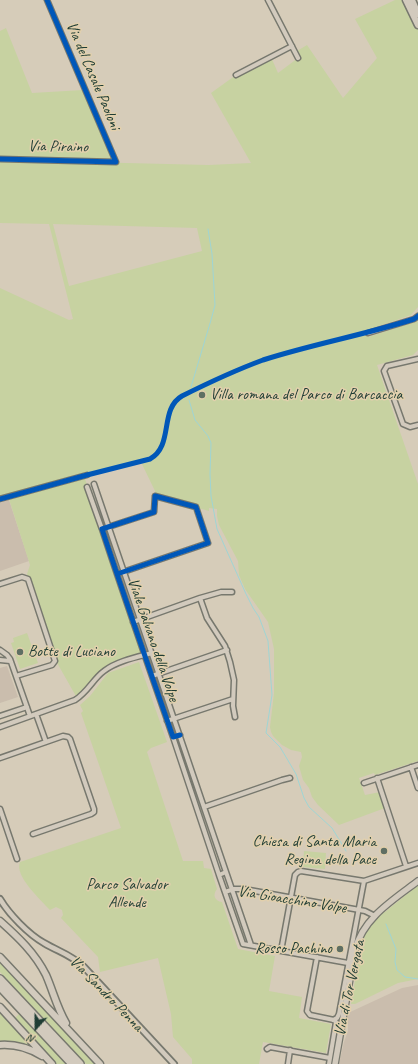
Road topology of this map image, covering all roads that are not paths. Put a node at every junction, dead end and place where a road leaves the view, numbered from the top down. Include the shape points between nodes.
1 (47, 0) edge
2 (268, 0) edge
3 (406, 0) edge
4 (412, 0) edge
5 (418, 14) edge
6 (418, 25) edge
7 (292, 46) junction
8 (298, 58) dead end
9 (236, 75) dead end
10 (0, 159) edge
11 (116, 162) joint
12 (418, 316) edge
13 (368, 333) dead end
14 (418, 359) edge
15 (418, 425) edge
16 (87, 475) dead end
17 (94, 484) dead end
18 (87, 487) dead end
19 (155, 491) dead end
20 (155, 496) junction
21 (0, 500) edge
22 (110, 527) junction
23 (102, 529) junction
24 (125, 571) junction
25 (117, 574) junction
26 (0, 584) edge
27 (232, 592) dead end
28 (200, 598) junction
29 (140, 619) junction
30 (133, 622) junction
31 (0, 650) edge
32 (227, 650) junction
33 (152, 653) junction
34 (144, 655) junction
35 (1, 661) edge
36 (10, 661) junction
37 (159, 674) junction
38 (16, 676) junction
39 (152, 676) junction
40 (233, 699) junction
41 (27, 707) junction
42 (36, 714) junction
43 (0, 716) edge
44 (30, 716) junction
45 (235, 717) dead end
46 (174, 718) junction
47 (167, 721) junction
48 (0, 727) edge
49 (180, 735) junction
50 (173, 738) junction
51 (46, 742) junction
52 (0, 758) edge
53 (418, 764) edge
54 (411, 767) junction
55 (290, 778) dead end
56 (377, 778) junction
57 (364, 783) dead end
58 (418, 788) edge
59 (204, 807) junction
60 (0, 809) edge
61 (33, 834) dead end
62 (17, 859) dead end
63 (418, 863) edge
64 (406, 866) junction
65 (226, 872) junction
66 (219, 875) junction
67 (364, 881) junction
68 (418, 881) edge
69 (232, 890) junction
70 (225, 892) junction
71 (291, 898) junction
72 (0, 899) edge
73 (359, 910) junction
74 (375, 916) junction
75 (0, 921) edge
76 (251, 945) junction
77 (281, 951) junction
78 (0, 957) edge
79 (317, 957) junction
80 (348, 963) junction
81 (0, 979) edge
82 (0, 988) edge
83 (0, 1007) edge
84 (337, 1024) junction
85 (77, 1038) junction
86 (0, 1045) edge
87 (267, 1048) dead end
88 (290, 1050) junction
89 (330, 1058) junction
90 (52, 1064) edge
91 (72, 1064) edge
92 (80, 1064) edge
93 (100, 1064) edge
94 (174, 1064) edge
95 (288, 1064) edge
96 (329, 1064) edge
97 (335, 1064) edge

1 - 11 street, Via del Casale Paoloni
2 - 7 street
3 - 6 main road
4 - 5 main road
7 - 8 street
7 - 9 street
10 - 11 street, Via Piraino
12 - 13 street
14 - 15 street via 387,366 385,369 402,422 410,427
16 - 21 street
17 - 22 street, Viale Galvano della Volpe
18 - 23 street, Viale Galvano della Volpe
19 - 20 street
20 - 22 street via 154,512
20 - 24 street via 196,507 208,543
22 - 23 street
22 - 24 street, Viale Galvano della Volpe
23 - 25 street, Viale Galvano della Volpe
24 - 25 street
24 - 29 street, Viale Galvano della Volpe
25 - 30 street, Viale Galvano della Volpe
26 - 38 street via 22,577 28,579 55,661 53,664
27 - 28 street via 221,592
28 - 29 street
28 - 32 street via 206,615
29 - 30 street
29 - 33 street, Viale Galvano della Volpe
30 - 34 street, Viale Galvano della Volpe
31 - 36 street
32 - 37 street
32 - 40 street via 234,676
33 - 34 street
33 - 37 street, Viale Galvano della Volpe
34 - 39 street, Viale Galvano della Volpe
34 - 42 street via 109,667 77,698
35 - 36 street
36 - 38 street
37 - 39 street
37 - 46 street, Viale Galvano della Volpe
38 - 41 street
39 - 47 street, Viale Galvano della Volpe
40 - 45 street
40 - 46 street
41 - 43 street
41 - 44 street
42 - 44 street
42 - 51 street
44 - 48 street
46 - 47 street
46 - 49 street, Viale Galvano della Volpe
47 - 50 street, Viale Galvano della Volpe
49 - 50 street
49 - 59 street, Viale Galvano della Volpe
50 - 66 street, Viale Galvano della Volpe
51 - 52 street
51 - 61 street via 63,736 69,738 94,810 91,814
53 - 54 street
54 - 56 street
54 - 58 street
55 - 59 street
56 - 57 street
56 - 64 street
59 - 65 street, Viale Galvano della Volpe
60 - 62 street
63 - 64 street
64 - 67 street
65 - 66 street
65 - 69 street, Viale Galvano della Volpe
66 - 70 street, Viale Galvano della Volpe
67 - 71 street via 299,871 295,875
67 - 73 street, Via di Tor Vergata
68 - 74 main road, Via di Tor Vergata
69 - 70 street, Via Gioacchino Volpe
69 - 71 street, Via Gioacchino Volpe
69 - 76 street, Viale Galvano della Volpe
70 - 76 street, Viale Galvano della Volpe via 243,944
71 - 73 street, Via Gioacchino Volpe
71 - 77 street
72 - 94 street, Via Sandro Penna via 32,934 84,967
73 - 74 street
73 - 80 street, Via di Tor Vergata
74 - 84 main road, Via di Tor Vergata via 361,933 356,946
75 - 85 main road via 21,940 38,961 62,1015
76 - 77 street
77 - 79 street
78 - 85 main road
79 - 80 street
79 - 84 street via 307,1011 310,1015
80 - 84 street, Via di Tor Vergata
81 - 92 highway
82 - 91 highway
83 - 90 main road
84 - 89 street, Via di Tor Vergata
84 - 97 main road, Via di Tor Vergata
85 - 93 main road
86 - 90 main road via 33,1051
87 - 88 street
88 - 89 street
88 - 95 street
89 - 96 street, Via di Tor Vergata

